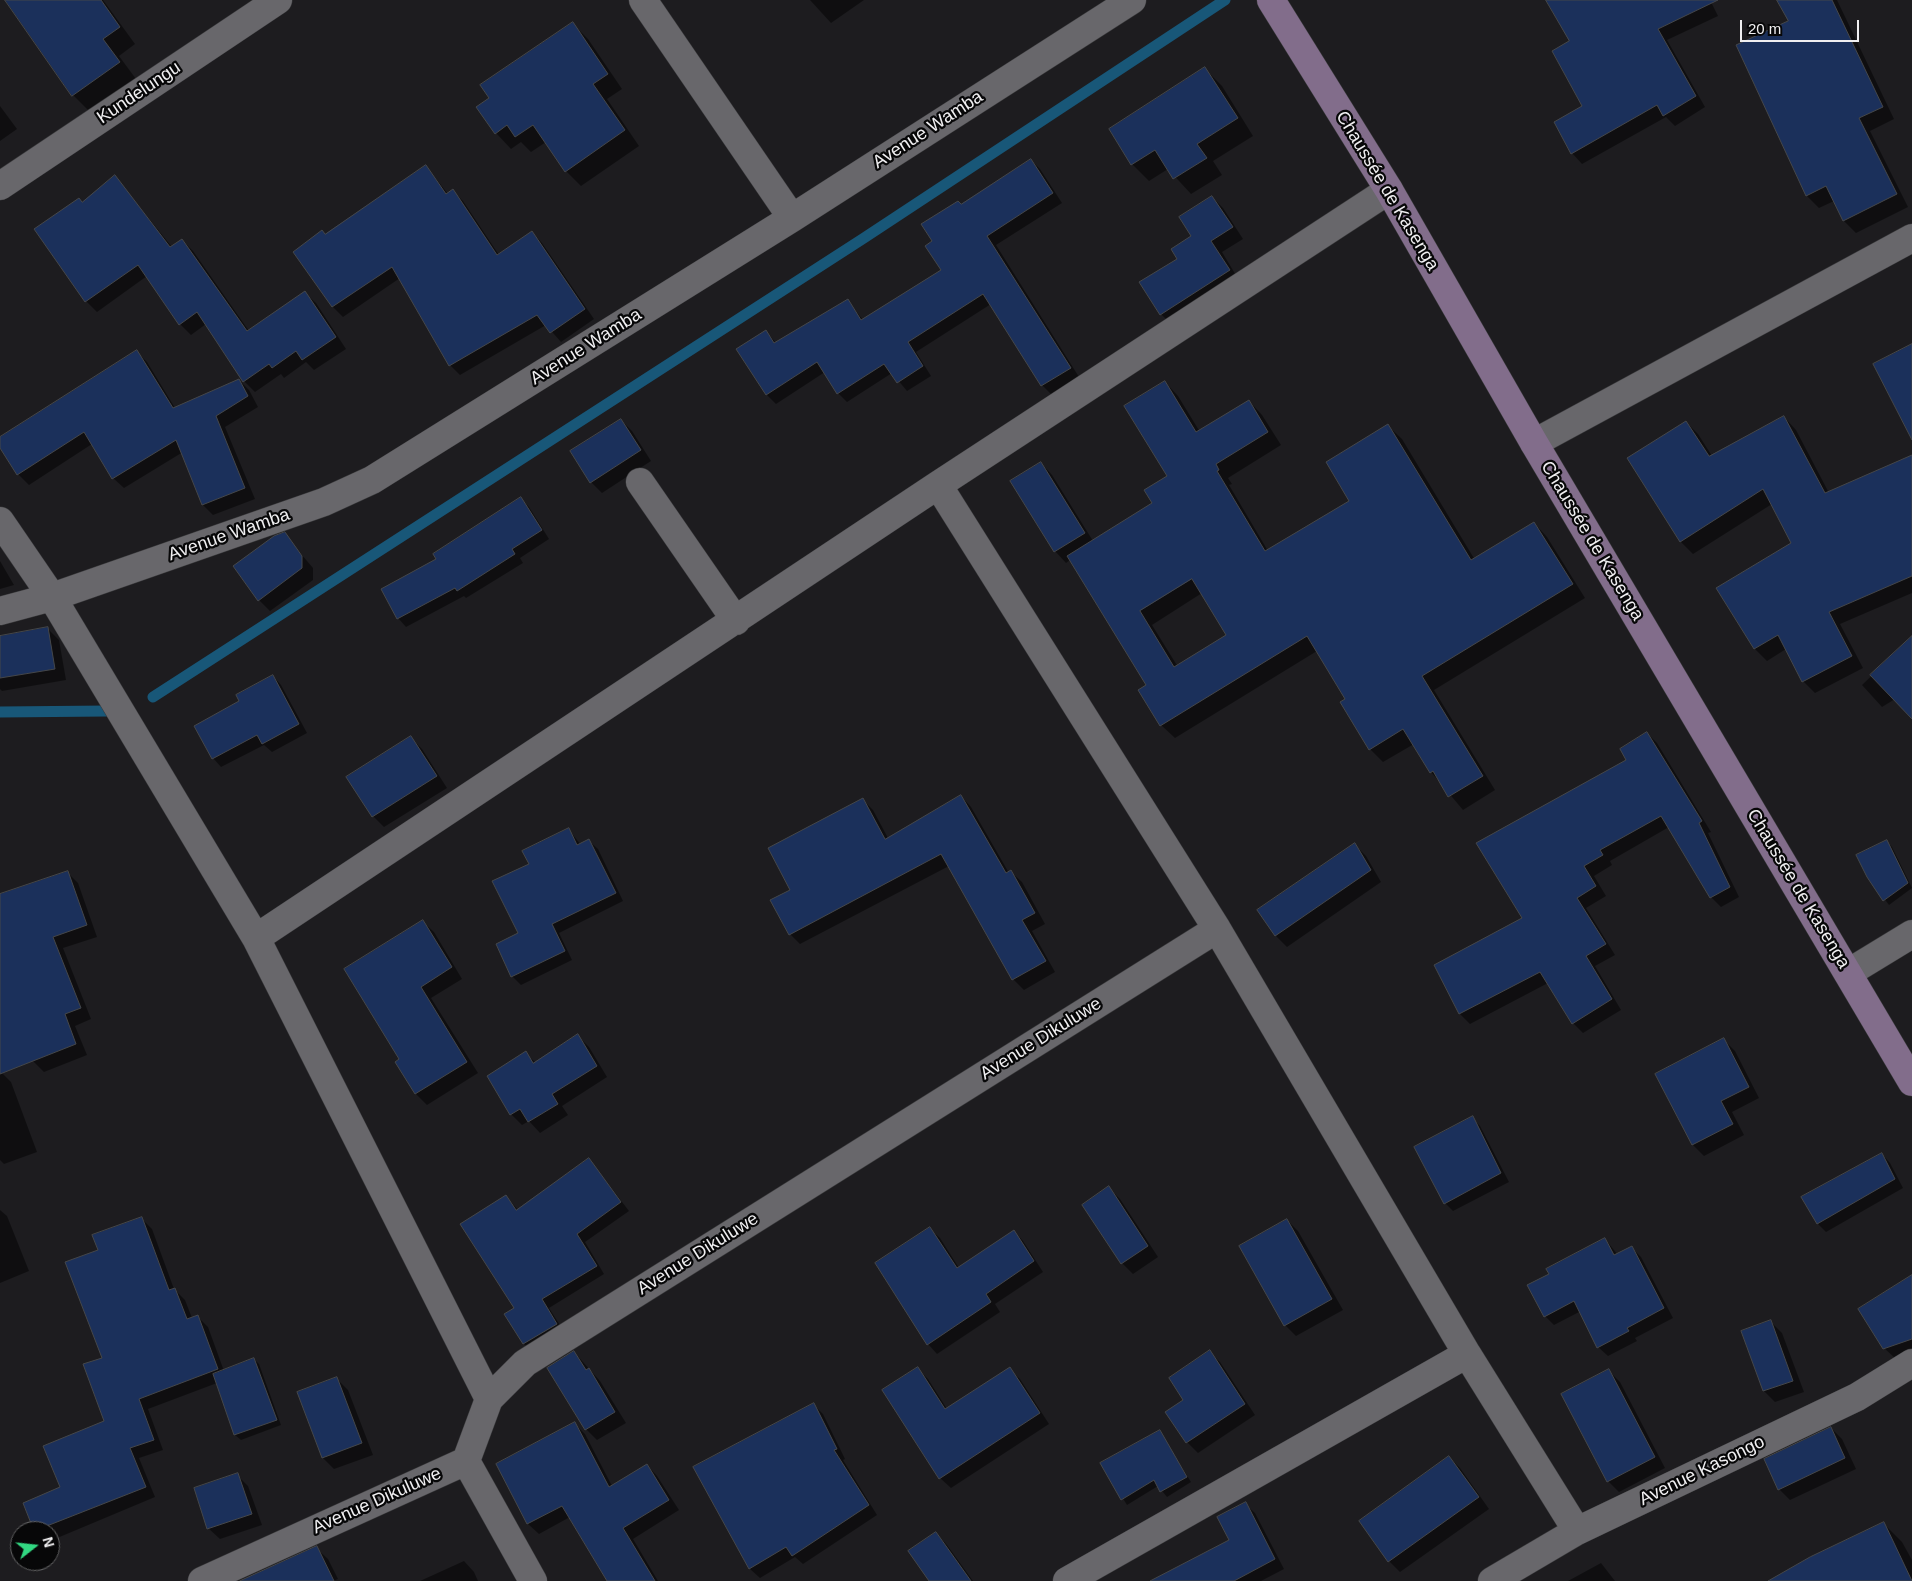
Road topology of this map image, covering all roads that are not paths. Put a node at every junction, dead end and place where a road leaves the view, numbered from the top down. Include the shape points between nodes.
1 (278, 0) edge
2 (643, 0) edge
3 (1132, 0) edge
4 (1271, 0) edge
5 (0, 186) edge
6 (1389, 190) junction
7 (792, 218) junction
8 (1912, 238) edge
9 (1534, 443) junction
10 (640, 482) dead end
11 (938, 485) junction
12 (0, 522) edge
13 (52, 597) junction
14 (0, 612) edge
15 (736, 621) junction
16 (1217, 929) junction
17 (1912, 934) edge
18 (256, 938) junction
19 (1848, 972) junction
20 (1912, 1082) edge
21 (1467, 1354) junction
22 (1912, 1362) edge
23 (489, 1399) junction
24 (466, 1461) junction
25 (1577, 1531) junction
26 (202, 1581) edge
27 (534, 1581) edge
28 (1067, 1581) edge
29 (1492, 1581) edge

1 - 5 street, Kundelungu
2 - 7 street
3 - 7 street, Avenue Wamba
4 - 6 main road, Chaussée de Kasenga
6 - 9 main road, Chaussée de Kasenga
6 - 11 street
7 - 13 street, Avenue Wamba via 372,480 324,502
8 - 9 street
9 - 19 main road, Chaussée de Kasenga
10 - 15 street
11 - 15 street
11 - 16 street
12 - 13 street
13 - 14 street, Avenue Wamba
13 - 18 street
15 - 18 street
16 - 21 street
16 - 23 street, Avenue Dikuluwe via 525,1363
17 - 19 street
18 - 23 street
19 - 20 main road, Chaussée de Kasenga
21 - 25 street
21 - 28 street
22 - 25 street, Avenue Kasongo via 1857,1396
23 - 24 street, Avenue Dikuluwe
24 - 26 street, Avenue Dikuluwe
24 - 27 street
25 - 29 street, Avenue Kasongo

